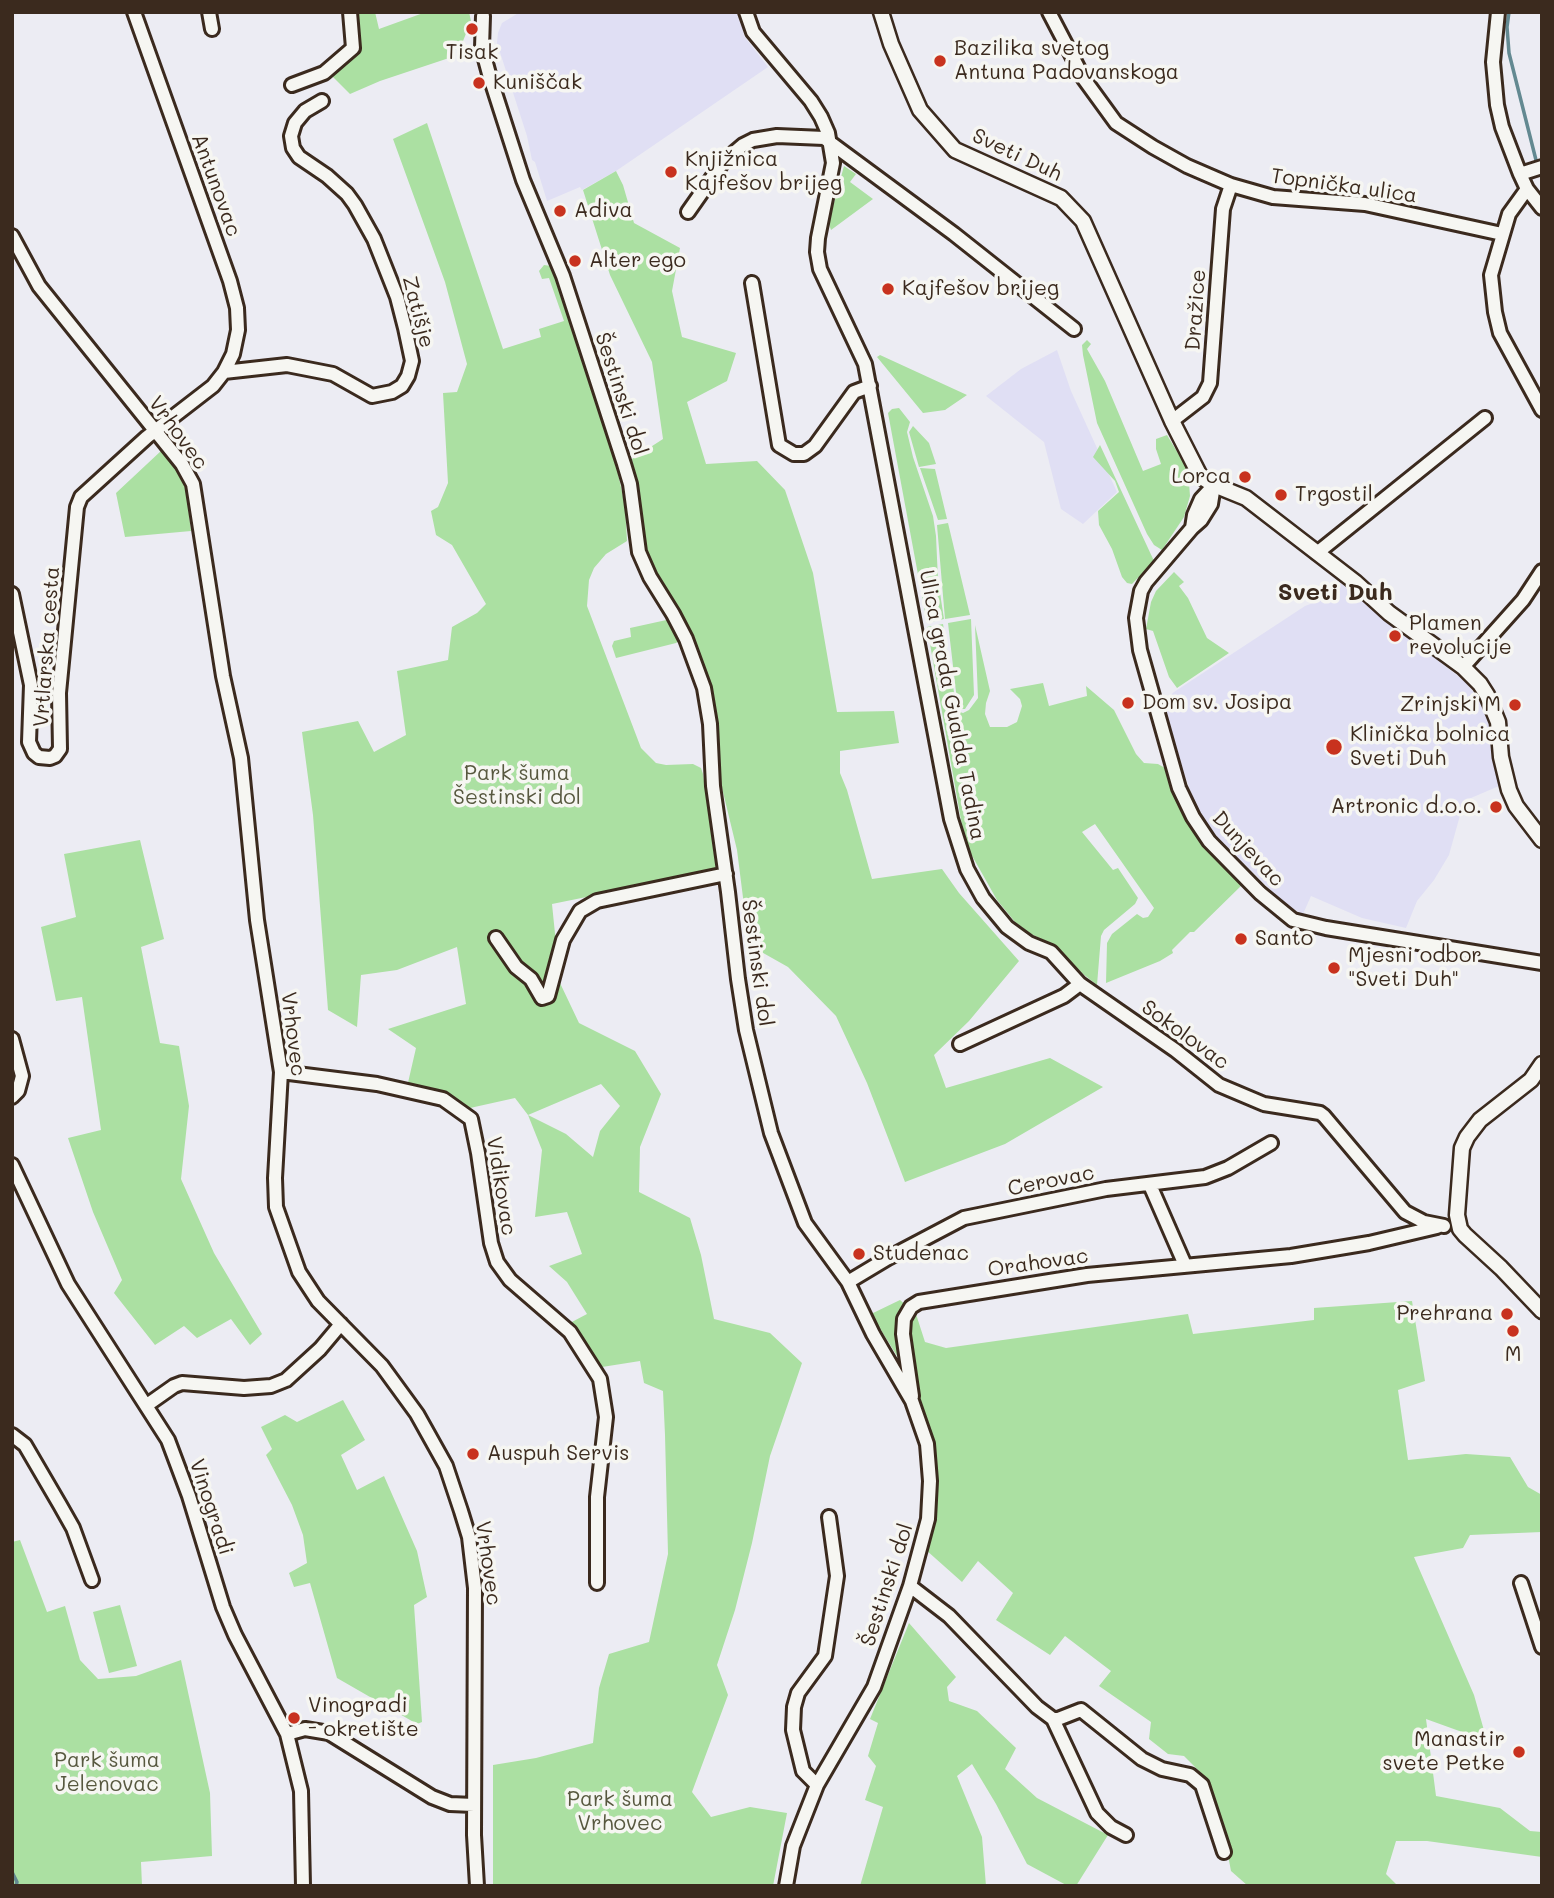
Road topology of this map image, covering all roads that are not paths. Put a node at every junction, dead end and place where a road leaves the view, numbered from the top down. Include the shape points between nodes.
1 (134, 12) edge
2 (209, 12) edge
3 (350, 12) edge
4 (746, 12) edge
5 (881, 12) edge
6 (1049, 12) edge
7 (1498, 12) edge
8 (484, 14) edge
9 (212, 29) dead end
10 (292, 85) dead end
11 (322, 101) dead end
12 (830, 141) junction
13 (1537, 168) edge
14 (1520, 174) junction
15 (1231, 185) junction
16 (1527, 189) junction
17 (1542, 208) edge
18 (688, 212) dead end
19 (1502, 234) junction
20 (12, 236) edge
21 (752, 284) dead end
22 (1074, 328) dead end
23 (223, 372) junction
24 (870, 386) junction
25 (1542, 410) edge
26 (1485, 418) dead end
27 (1172, 421) junction
28 (155, 431) junction
29 (1214, 485) junction
30 (1317, 553) junction
31 (1542, 571) edge
32 (12, 594) edge
33 (1463, 667) junction
34 (1542, 840) edge
35 (726, 874) junction
36 (496, 938) dead end
37 (1542, 963) edge
38 (1080, 984) junction
39 (12, 1039) edge
40 (960, 1044) dead end
41 (1541, 1066) edge
42 (281, 1072) junction
43 (12, 1097) edge
44 (1271, 1143) dead end
45 (12, 1165) edge
46 (1150, 1185) junction
47 (1451, 1224) junction
48 (1185, 1265) junction
49 (848, 1282) junction
50 (1542, 1311) edge
51 (341, 1324) junction
52 (912, 1401) junction
53 (147, 1405) junction
54 (12, 1435) edge
55 (829, 1517) dead end
56 (92, 1580) dead end
57 (597, 1583) dead end
58 (1521, 1583) dead end
59 (910, 1586) junction
60 (1542, 1647) edge
61 (1053, 1719) junction
62 (288, 1734) junction
63 (817, 1785) junction
64 (474, 1805) junction
65 (1126, 1835) dead end
66 (1224, 1852) dead end
67 (303, 1886) edge
68 (477, 1886) edge
69 (786, 1886) edge

1 - 23 street, Antunovac via 235,296 237,338
2 - 9 street
3 - 10 street via 353,48 324,73
4 - 12 street, Ulica grada Gualda Tadina via 760,43 817,109
5 - 27 main road, Sveti Duh via 920,110 955,150 1061,198 1083,221
6 - 15 street, Topnička ulica via 1084,79 1116,122 1153,147
7 - 14 street via 1493,62 1497,105
8 - 35 street, Šestinski dol via 482,48 489,74 523,180 563,276 624,464 639,552 686,639 704,688
11 - 23 street, Zatišje via 295,123 293,148 346,194 374,239 405,328 412,361 408,376 392,392 372,396 332,374 299,366
12 - 18 street via 812,136 753,140 723,162
12 - 22 street
12 - 24 street, Ulica grada Gualda Tadina via 833,163 818,260 856,341
13 - 14 street
14 - 16 street
15 - 19 street, Topnička ulica via 1273,197 1365,204
15 - 27 street, Dražice via 1223,209 1210,383 1203,397
16 - 17 street
16 - 19 street via 1509,214
19 - 25 street via 1491,275 1495,312 1505,344
20 - 28 street, Vrhovec via 39,286
21 - 24 street via 779,445 804,454 815,446 854,392
23 - 28 street
24 - 38 street, Ulica grada Gualda Tadina via 951,818 967,869 999,919 1029,943 1051,952
26 - 30 street
27 - 29 main road, Sveti Duh
28 - 32 street, Vrtlarska cesta via 85,491 77,507 59,694 60,749 50,758 34,753 29,741 31,685
28 - 42 street, Vrhovec via 182,464 196,498 220,663 242,758 256,909
29 - 30 main road via 1246,498
29 - 37 street, Dunjevac via 1211,504 1201,520 1146,582 1136,618 1140,650 1179,788 1209,841 1293,920
30 - 33 main road
31 - 33 street
33 - 34 main road via 1487,695 1498,722 1509,790
35 - 36 street via 597,901 580,911 564,940 548,996 542,998
35 - 49 street, Šestinski dol via 746,1030 771,1133 805,1223
38 - 40 street via 1064,996
38 - 47 street, Sokolovac via 1219,1085 1264,1104 1320,1113 1405,1212 1424,1222
39 - 43 street via 22,1076
41 - 47 main road via 1467,1137
42 - 51 street, Vrhovec via 276,1207 299,1272
42 - 57 street, Vidikovac via 377,1084 443,1099 471,1119 497,1262 510,1280 570,1332 600,1379 606,1417 597,1497
44 - 46 street, Cerovac via 1205,1177
45 - 53 street, Vinogradi via 68,1284
46 - 48 street
46 - 49 street, Cerovac via 1106,1189 964,1218
47 - 48 street, Orahovac via 1292,1256
47 - 50 main road
48 - 52 street, Orahovac via 919,1301 904,1319
49 - 52 street, Šestinski dol
51 - 53 street via 286,1380 244,1388 182,1382
51 - 64 street, Vrhovec via 382,1366 417,1414 446,1466 469,1537 476,1622
52 - 59 street, Šestinski dol via 927,1444 930,1501
53 - 62 street, Vinogradi via 168,1440 185,1485 223,1607
54 - 56 street via 25,1445 67,1516
55 - 63 street via 837,1576 825,1656 798,1693 794,1707 800,1763
58 - 60 street
59 - 61 street via 949,1616
59 - 63 street, Šestinski dol via 874,1687
61 - 65 street via 1097,1812
61 - 66 street via 1081,1710 1142,1759 1190,1775 1202,1785
62 - 64 street via 305,1729 329,1733 432,1797 450,1804
62 - 67 street, Vinogradi via 301,1791
63 - 69 street, Šestinski dol via 793,1846
64 - 68 street, Vrhovec

